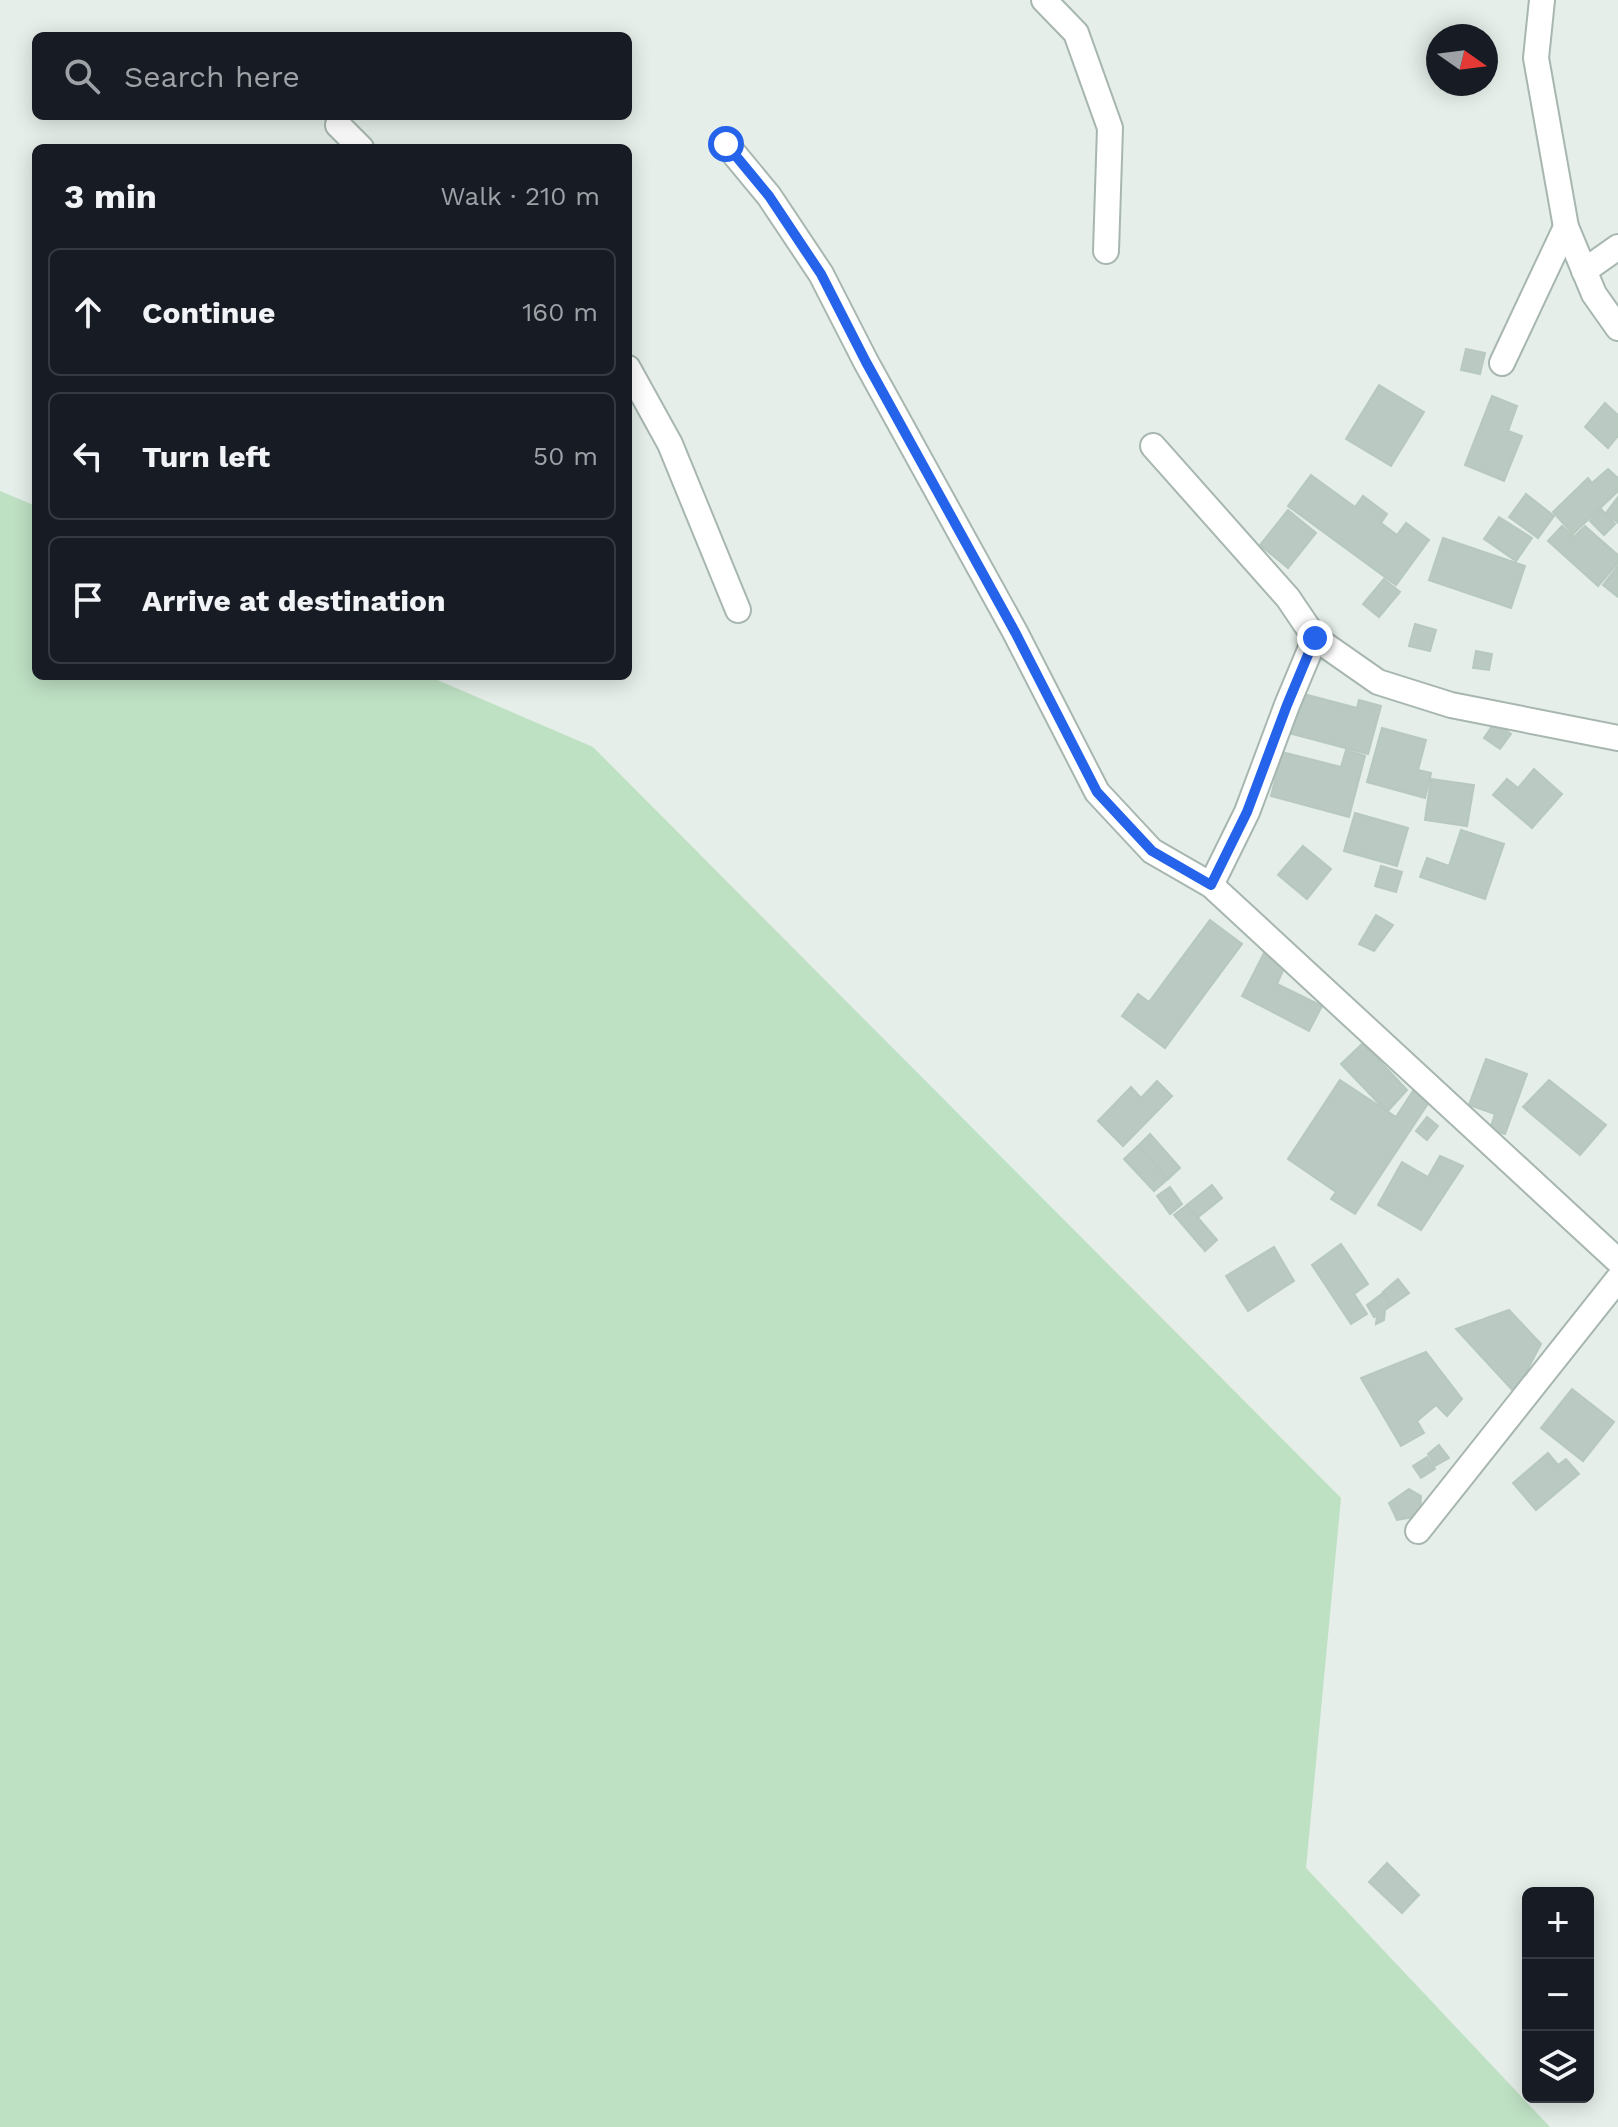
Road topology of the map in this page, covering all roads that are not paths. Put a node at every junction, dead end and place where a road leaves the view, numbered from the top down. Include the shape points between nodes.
1 (1044, 0) edge
2 (1542, 0) edge
3 (338, 125) dead end
4 (357, 144) edge
5 (726, 144) dead end
6 (1566, 227) junction
7 (1618, 247) edge
8 (1106, 251) dead end
9 (1584, 271) junction
10 (1618, 328) edge
11 (1502, 363) dead end
12 (632, 375) edge
13 (1153, 446) dead end
14 (738, 610) dead end
15 (1315, 638) junction
16 (1618, 738) edge
17 (1211, 885) junction
18 (1618, 1261) edge
19 (1618, 1279) edge
20 (1418, 1531) dead end

1 - 8 street via 1076,33 1110,128
2 - 6 street via 1536,58
3 - 4 street
5 - 17 street via 769,196 821,274 1097,792 1152,851
6 - 9 street
6 - 11 street
7 - 9 street
9 - 10 street
12 - 14 street via 670,444
13 - 15 street via 1288,598
15 - 16 street via 1378,682 1451,705
15 - 17 street via 1247,812
17 - 18 street
19 - 20 street

